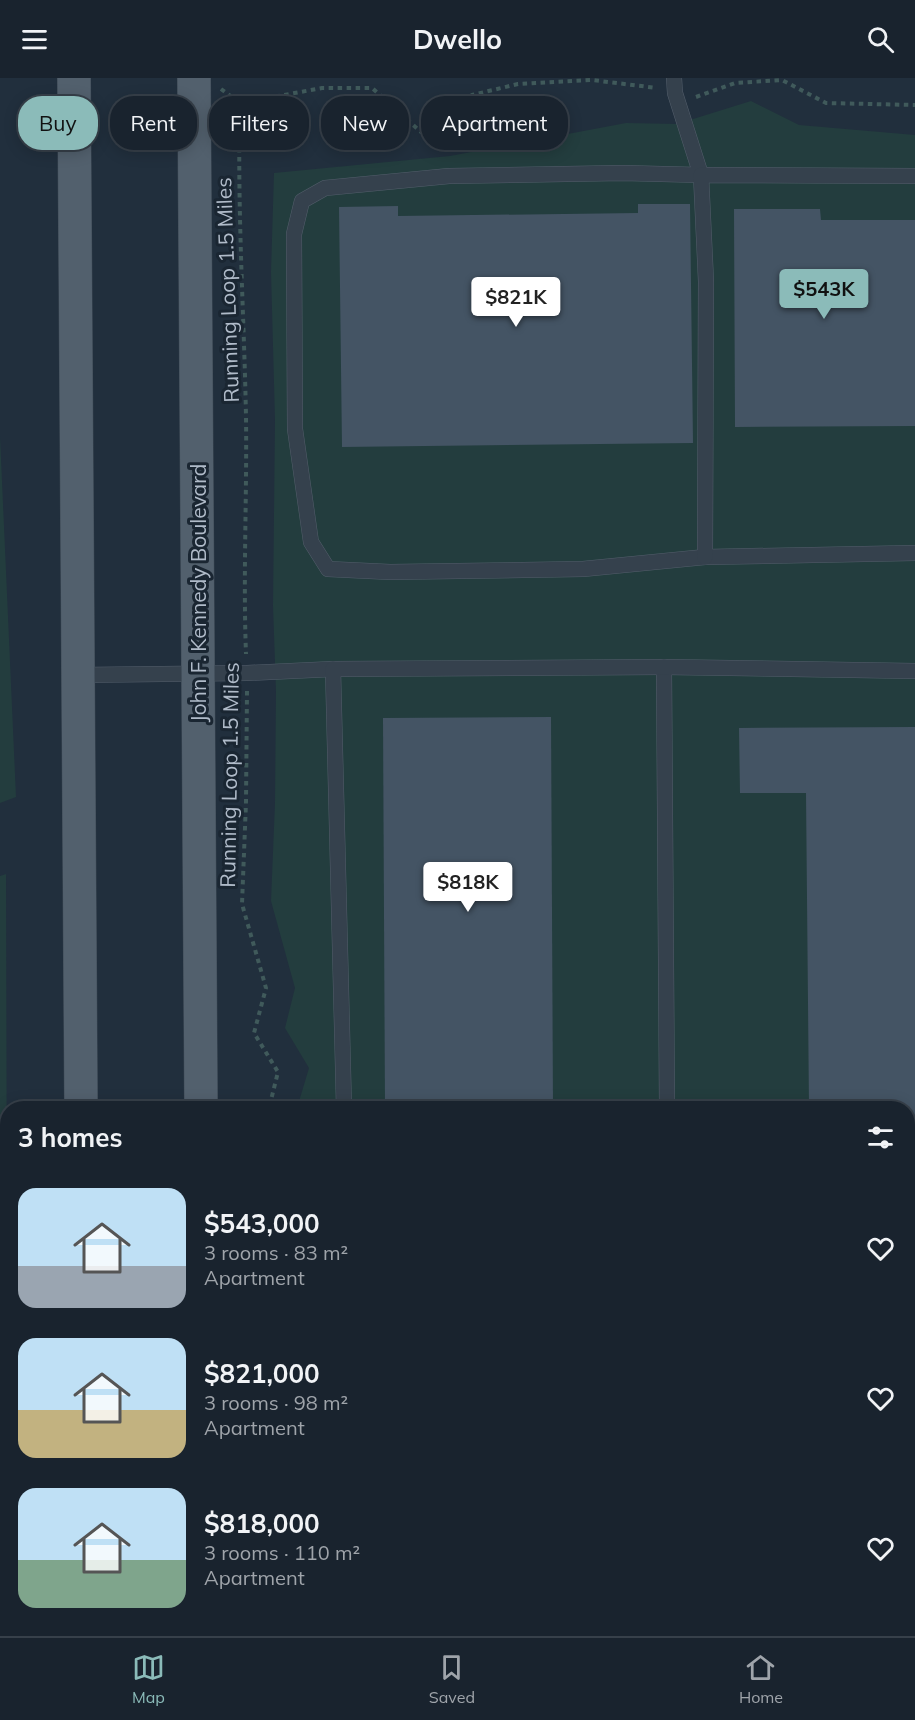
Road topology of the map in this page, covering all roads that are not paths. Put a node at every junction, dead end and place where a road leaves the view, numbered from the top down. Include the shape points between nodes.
1 (74, 78) edge
2 (194, 78) edge
3 (674, 86) edge
4 (701, 175) junction
5 (915, 176) edge
6 (915, 553) edge
7 (705, 557) junction
8 (664, 667) junction
9 (333, 669) junction
10 (915, 671) edge
11 (199, 674) junction
12 (78, 675) junction
13 (81, 1101) edge
14 (201, 1101) edge
15 (344, 1101) edge
16 (667, 1101) edge

1 - 12 main road
2 - 11 main road, John F. Kennedy Boulevard
3 - 4 lane
4 - 5 lane
4 - 7 lane via 706,280
4 - 7 lane via 623,172 449,176 325,188 302,201 294,234 295,417 310,542 328,569 390,572 583,568
6 - 7 lane
8 - 9 lane
8 - 10 lane
8 - 16 lane
9 - 11 lane
9 - 15 lane
11 - 12 lane
11 - 14 main road, John F. Kennedy Boulevard
12 - 13 main road

